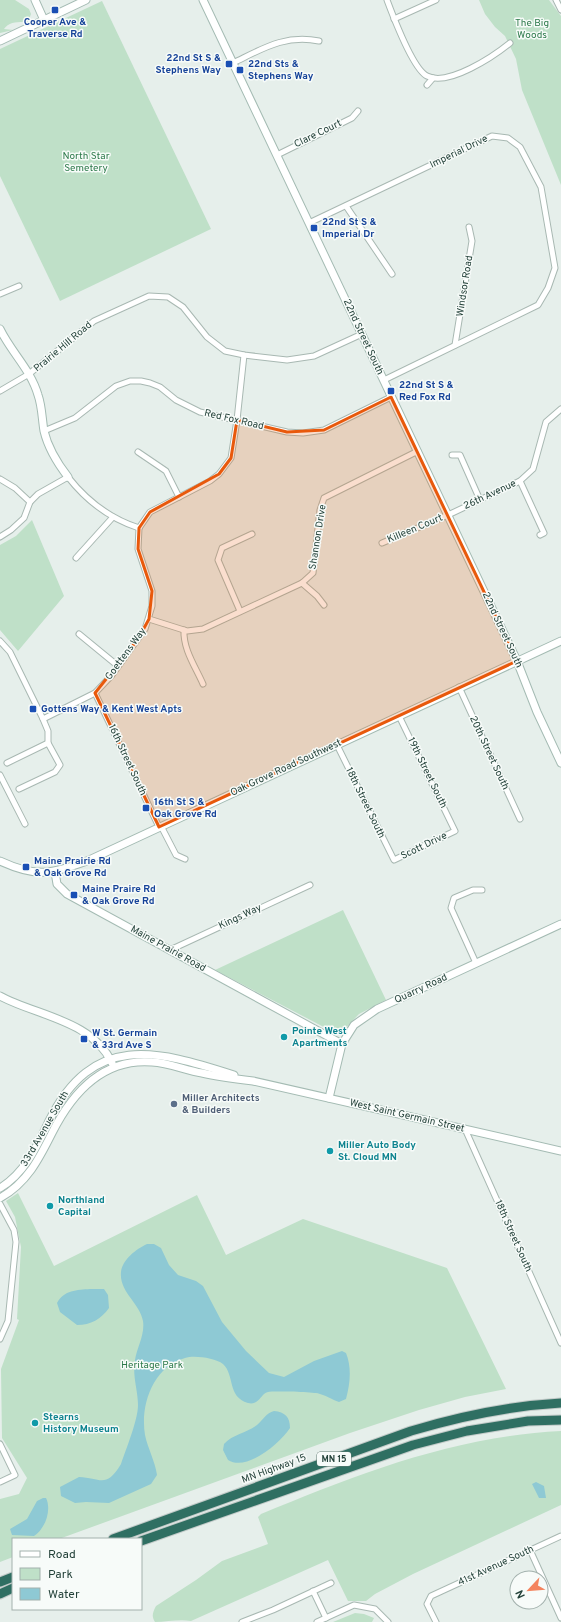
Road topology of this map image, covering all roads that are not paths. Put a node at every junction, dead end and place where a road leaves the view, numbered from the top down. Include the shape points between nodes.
1 (34, 0) edge
2 (86, 0) edge
3 (203, 0) edge
4 (388, 0) edge
5 (436, 0) edge
6 (556, 0) edge
7 (561, 10) edge
8 (394, 19) junction
9 (44, 20) junction
10 (0, 41) edge
11 (319, 41) dead end
12 (510, 44) dead end
13 (233, 63) junction
14 (433, 78) junction
15 (427, 85) dead end
16 (358, 111) dead end
17 (277, 155) junction
18 (346, 206) junction
19 (309, 223) junction
20 (470, 227) dead end
21 (392, 274) dead end
22 (19, 286) dead end
23 (0, 294) edge
24 (0, 329) edge
25 (362, 334) junction
26 (455, 345) junction
27 (244, 355) junction
28 (29, 374) junction
29 (384, 380) junction
30 (0, 391) edge
31 (391, 397) junction
32 (561, 409) edge
33 (237, 420) junction
34 (44, 431) junction
35 (418, 451) junction
36 (138, 452) dead end
37 (452, 454) dead end
38 (68, 477) junction
39 (0, 479) edge
40 (520, 481) junction
41 (179, 497) junction
42 (480, 500) junction
43 (30, 502) junction
44 (448, 515) junction
45 (113, 517) junction
46 (138, 528) junction
47 (252, 534) dead end
48 (540, 535) dead end
49 (0, 537) edge
50 (382, 543) dead end
51 (76, 558) dead end
52 (302, 583) junction
53 (324, 605) dead end
54 (240, 611) junction
55 (149, 619) junction
56 (184, 630) junction
57 (79, 634) dead end
58 (0, 641) edge
59 (561, 641) edge
60 (517, 661) junction
61 (118, 666) junction
62 (203, 684) dead end
63 (459, 688) junction
64 (96, 693) junction
65 (399, 716) junction
66 (43, 719) junction
67 (48, 743) junction
68 (337, 745) junction
69 (6, 762) dead end
70 (561, 763) edge
71 (0, 775) edge
72 (19, 789) dead end
73 (520, 819) dead end
74 (25, 824) dead end
75 (160, 826) junction
76 (455, 831) joint
77 (184, 859) dead end
78 (0, 860) edge
79 (394, 860) joint
80 (55, 872) junction
81 (310, 885) dead end
82 (482, 890) dead end
83 (561, 924) edge
84 (170, 950) junction
85 (476, 963) junction
86 (0, 996) edge
87 (342, 1044) junction
88 (110, 1060) junction
89 (114, 1067) junction
90 (253, 1081) junction
91 (329, 1098) junction
92 (465, 1129) junction
93 (561, 1151) edge
94 (0, 1188) edge
95 (0, 1198) edge
96 (0, 1204) edge
97 (0, 1339) edge
98 (561, 1343) edge
99 (561, 1403) edge
100 (561, 1420) edge
101 (0, 1444) edge
102 (0, 1482) edge
103 (561, 1536) edge
104 (115, 1538) edge
105 (142, 1541) edge
106 (530, 1550) junction
107 (12, 1577) edge
108 (0, 1582) edge
109 (331, 1583) dead end
110 (12, 1588) edge
111 (313, 1591) junction
112 (0, 1594) edge
113 (326, 1618) junction
114 (561, 1618) edge
115 (242, 1622) edge
116 (317, 1622) edge
117 (388, 1622) edge
118 (436, 1622) edge

1 - 9 street
2 - 9 street
3 - 13 street, 22nd Street South
4 - 8 street
5 - 8 street
6 - 7 street
8 - 14 street via 417,66 422,73
9 - 10 street
11 - 13 street via 305,38 275,43
12 - 14 street via 495,55 452,76
13 - 17 street, 22nd Street South
14 - 15 street
16 - 17 street, Clare Court via 352,118
17 - 19 street, 22nd Street South
18 - 19 street, Imperial Drive
18 - 21 street
18 - 26 street, Imperial Drive via 492,136 508,138 520,148 541,187 554,268 548,288 538,305
19 - 25 street, 22nd Street South
20 - 26 street, Windsor Road via 472,241
22 - 23 street
24 - 28 street
25 - 27 street, Prairie Hill Road via 314,356 287,360
25 - 29 street, 22nd Street South
26 - 29 street, Imperial Drive
27 - 28 street, Prairie Hill Road via 225,351 207,337 183,307 168,298 149,296 94,321
27 - 33 street
28 - 30 street, Prairie Hill Road
28 - 34 street via 38,395
29 - 31 street, 22nd Street South
31 - 33 street, Red Fox Road via 324,430 286,432
31 - 35 street, 22nd Street South
32 - 40 street, 26th Avenue via 546,422 533,469
33 - 34 street, Red Fox Road via 200,412 176,400 160,387 136,381 116,386 75,418
33 - 41 street via 231,458 219,474
34 - 38 street
35 - 44 street, 22nd Street South
35 - 52 street, Shannon Drive via 324,498 320,510 313,573
36 - 41 street via 166,471
37 - 42 street via 460,455
38 - 43 street via 38,494
38 - 45 street via 87,497
39 - 43 street
40 - 42 street, 26th Avenue
40 - 48 street via 544,533
41 - 46 street via 150,512
42 - 44 street, 26th Avenue
43 - 49 street via 24,518
44 - 50 street, Killeen Court
44 - 60 street, 22nd Street South
45 - 46 street
45 - 51 street
46 - 55 street, Goettens Way via 138,549 152,591
47 - 54 street via 222,548 218,560
52 - 53 street
52 - 54 street, Shannon Drive
54 - 56 street, Shannon Drive via 203,629
55 - 56 street, Shannon Drive
55 - 61 street, Goettens Way via 145,630
56 - 62 street via 186,650
57 - 61 street
58 - 66 street via 10,652
59 - 60 street, Oak Grove Road Southwest
60 - 63 street, Oak Grove Road Southwest
60 - 70 street, 22nd Street South
61 - 64 street, Goettens Way
63 - 65 street, Oak Grove Road Southwest
63 - 73 street, 20th Street South
64 - 66 street, Goettens Way
64 - 75 street, 16th Street South
65 - 68 street, Oak Grove Road Southwest
65 - 76 street, 19th Street South
66 - 67 street via 48,731
67 - 69 street
67 - 72 street via 60,765 55,772
68 - 75 street, Oak Grove Road Southwest
68 - 79 street, 18th Street South
71 - 74 street
75 - 77 street, 16th Street South via 176,855
75 - 80 street, Oak Grove Road Southwest via 87,862
76 - 79 street, Scott Drive
78 - 80 street via 34,873
80 - 84 street, Maine Prairie Road via 57,884 67,894
81 - 84 street, Kings Way
82 - 85 street via 473,890 454,898 451,908
83 - 85 street, Quarry Road
84 - 87 street, Maine Prairie Road
85 - 87 street, Quarry Road via 377,1009 354,1025
86 - 88 street via 82,1030 99,1042
87 - 91 street, Quarry Road
88 - 89 street
88 - 90 street, West Saint Germain Street via 138,1054 163,1055
88 - 94 street, 33rd Avenue South via 88,1072 67,1091 26,1164
89 - 90 street, West Saint Germain Street via 153,1062
89 - 95 street, 33rd Avenue South via 97,1076 76,1094 61,1115 34,1167 22,1181
90 - 91 street, West Saint Germain Street
91 - 92 street, West Saint Germain Street
92 - 93 street, West Saint Germain Street
92 - 98 street, 18th Street South
96 - 97 street via 14,1230 16,1242 8,1321
99 - 104 highway, MN Highway 15 / MN 15 via 525,1405 462,1416 411,1431
100 - 105 highway, MN 15 via 528,1421 467,1431 413,1445
101 - 102 street via 15,1475
103 - 106 street, 41st Avenue South
106 - 114 street
106 - 118 street, 41st Avenue South via 431,1596 428,1604
107 - 108 highway
109 - 111 street
110 - 112 highway
111 - 113 street
111 - 115 street
113 - 116 street
113 - 117 street via 354,1605 375,1609

